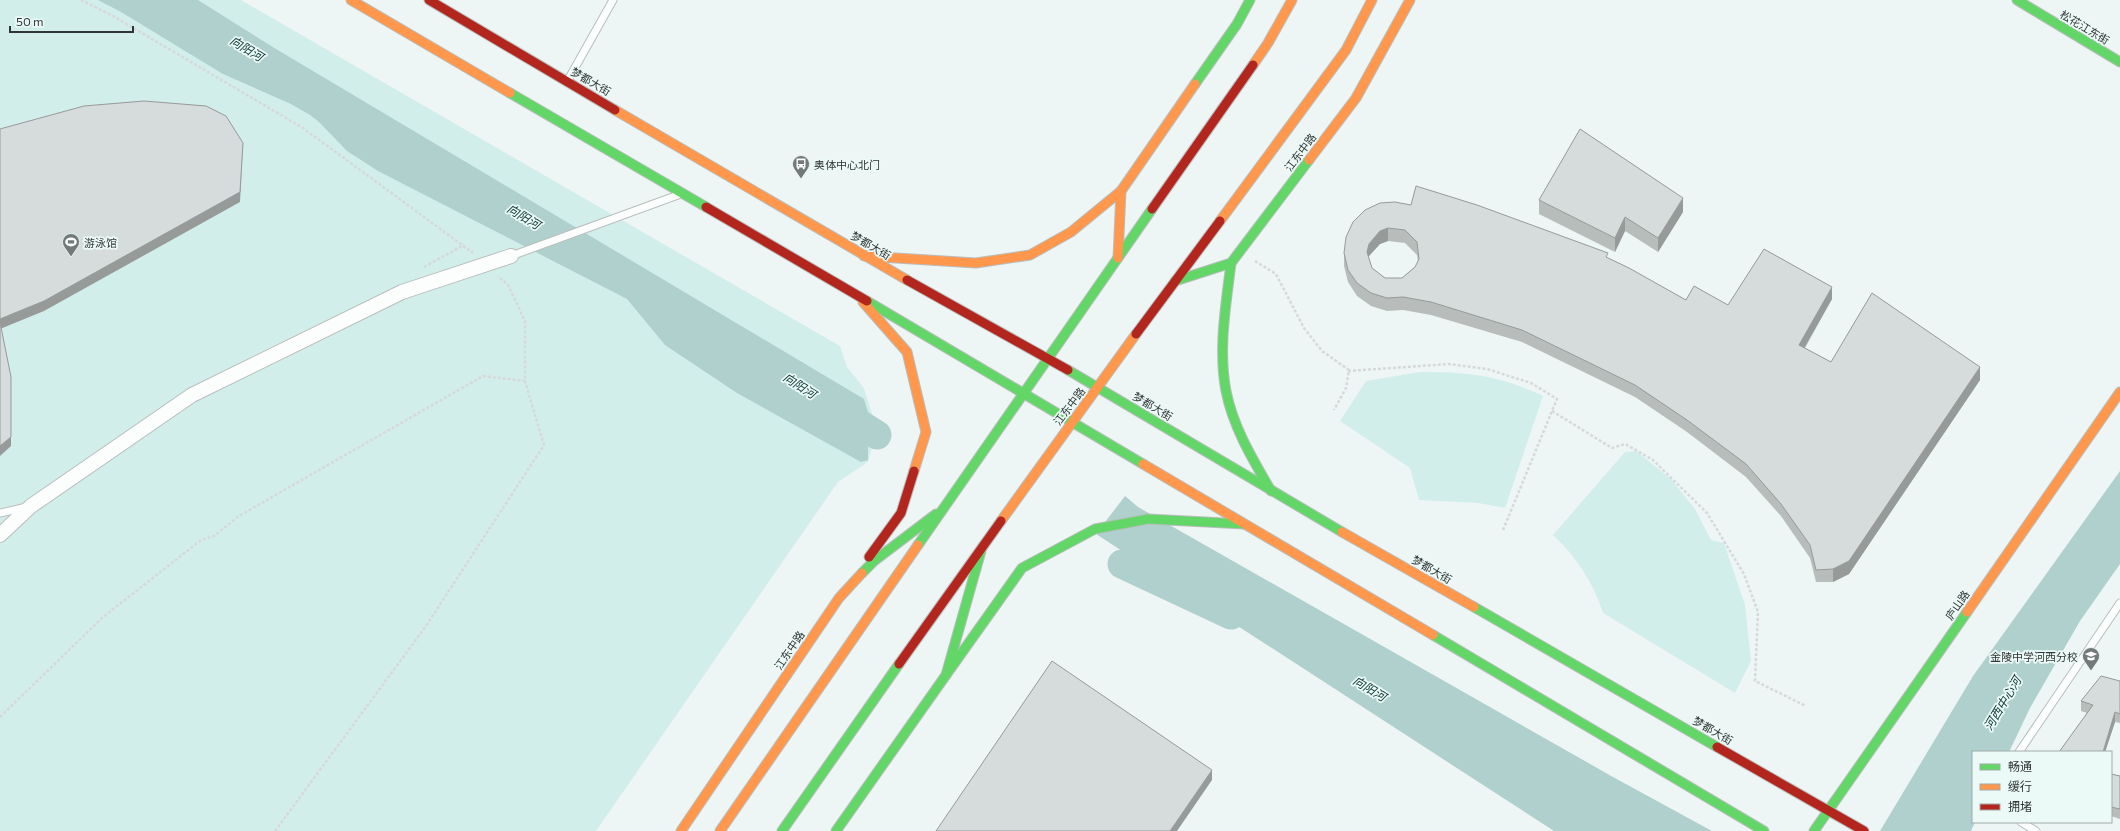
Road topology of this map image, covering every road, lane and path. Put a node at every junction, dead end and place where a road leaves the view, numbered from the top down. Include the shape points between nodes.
1 (81, 0) edge
2 (351, 0) edge
3 (430, 0) edge
4 (613, 0) edge
5 (1250, 0) edge
6 (1292, 0) edge
7 (1372, 0) edge
8 (1410, 0) edge
9 (2017, 0) edge
10 (2120, 62) edge
11 (568, 81) junction
12 (1121, 191) junction
13 (682, 193) junction
14 (1240, 251) junction
15 (511, 256) joint
16 (864, 256) junction
17 (1118, 258) junction
18 (1231, 263) junction
19 (486, 265) junction
20 (1175, 282) junction
21 (859, 297) junction
22 (1047, 358) junction
23 (1348, 371) junction
24 (526, 381) junction
25 (1098, 387) junction
26 (2120, 392) edge
27 (1024, 394) junction
28 (1334, 410) dead end
29 (1552, 411) junction
30 (1071, 422) junction
31 (1271, 491) junction
32 (31, 506) junction
33 (944, 508) junction
34 (0, 513) edge
35 (1244, 524) junction
36 (1503, 530) dead end
37 (0, 535) edge
38 (983, 544) junction
39 (839, 598) junction
40 (2120, 603) edge
41 (946, 675) junction
42 (1806, 706) dead end
43 (0, 717) edge
44 (2020, 751) edge
45 (1828, 811) junction
46 (2023, 823) edge
47 (275, 831) edge
48 (681, 831) edge
49 (720, 831) edge
50 (782, 831) edge
51 (836, 831) edge
52 (1764, 831) edge
53 (1814, 831) edge
54 (1864, 831) edge
55 (2036, 831) edge

1 - 19 path via 113,16 303,128 464,245
2 - 13 main road
3 - 11 main road, 梦都大街
4 - 11 lane
5 - 12 main road via 1237,24
6 - 17 main road, 江东中路 via 1268,43
7 - 20 main road, 江东中路 via 1346,50
8 - 14 main road, 江东中路 via 1356,98
9 - 10 main road, 松花江东街
11 - 16 main road, 梦都大街
12 - 16 main road via 1071,232 1030,255 976,263
12 - 17 main road
13 - 15 lane
13 - 21 main road
14 - 18 main road, 江东中路
14 - 23 path via 1276,274 1304,328 1322,351
15 - 19 street
16 - 22 main road, 梦都大街
17 - 22 main road, 江东中路
18 - 20 main road
18 - 31 main road via 1222,332 1226,391 1243,441
19 - 24 path via 508,285 525,321
19 - 32 street via 402,292 192,395
20 - 25 main road, 江东中路
21 - 27 main road
21 - 39 main road via 907,352 926,432 901,513
22 - 25 main road, 梦都大街
22 - 27 main road, 江东中路
23 - 28 path via 1346,388
23 - 29 path via 1449,364 1487,369 1531,383 1557,399
24 - 43 path via 483,376 239,516 214,536 201,540 102,618
24 - 47 path via 544,445 426,626
25 - 30 main road, 江东中路
25 - 31 main road, 梦都大街
26 - 45 main road, 庐山路
27 - 30 main road
27 - 33 main road, 江东中路
29 - 36 path
29 - 42 path via 1612,448 1625,444 1653,460 1707,513 1744,574 1758,612 1755,681
30 - 35 main road
30 - 38 main road, 江东中路
31 - 45 main road, 梦都大街
32 - 34 lane
32 - 37 street
33 - 39 main road, 江东中路 via 874,561
33 - 49 main road, 江东中路
35 - 41 main road via 1148,519 1095,528 1022,568
35 - 52 main road
38 - 41 main road, 江东中路
38 - 50 main road, 江东中路
39 - 48 main road, 江东中路
40 - 44 lane
41 - 51 main road, 江东中路
45 - 53 main road, 庐山路
45 - 54 main road, 梦都大街
46 - 55 lane

